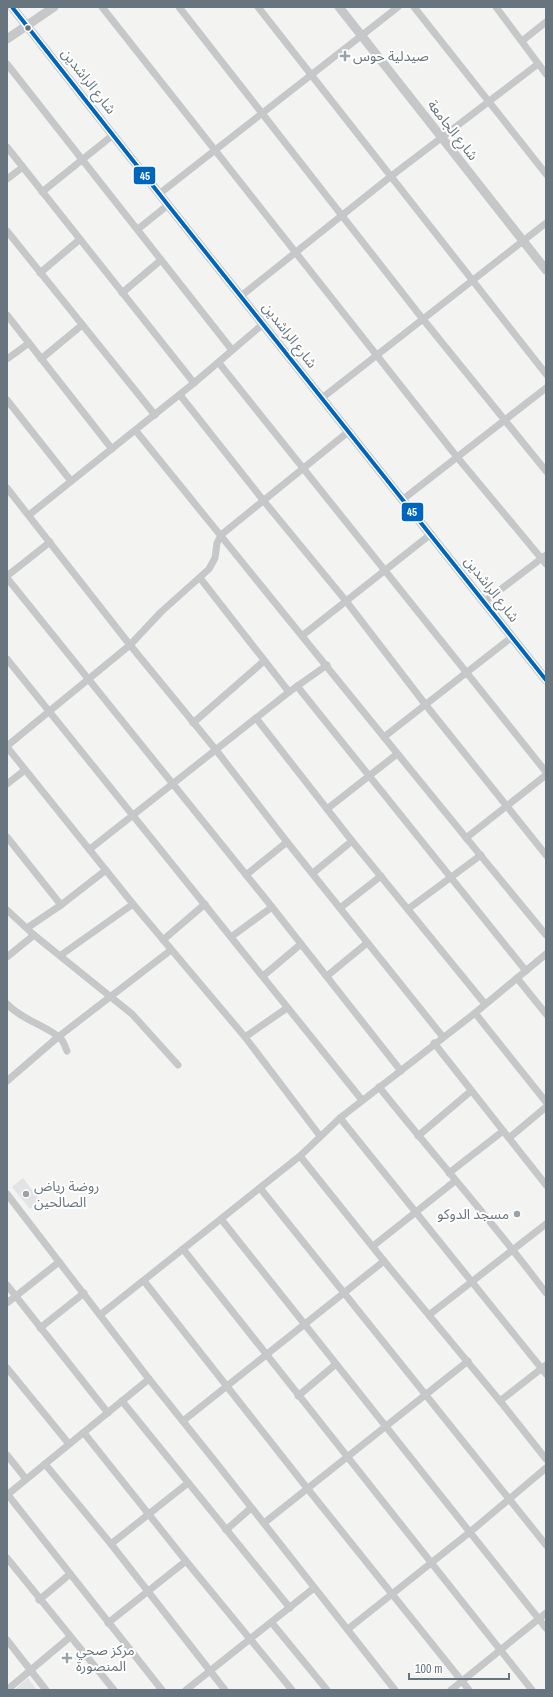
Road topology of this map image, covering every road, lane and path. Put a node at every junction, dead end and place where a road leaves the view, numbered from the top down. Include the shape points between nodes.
1 (12, 7) edge
2 (54, 7) edge
3 (102, 7) edge
4 (179, 7) edge
5 (258, 7) edge
6 (339, 7) edge
7 (398, 7) edge
8 (414, 7) edge
9 (496, 7) edge
10 (546, 22) edge
11 (27, 25) junction
12 (361, 35) junction
13 (7, 39) edge
14 (522, 41) junction
15 (7, 64) edge
16 (538, 64) junction
17 (546, 74) edge
18 (310, 75) junction
19 (488, 102) junction
20 (261, 113) junction
21 (113, 135) junction
22 (441, 137) junction
23 (7, 147) edge
24 (215, 150) junction
25 (82, 159) junction
26 (23, 167) junction
27 (546, 174) edge
28 (390, 177) junction
29 (7, 180) edge
30 (42, 192) junction
31 (159, 194) junction
32 (168, 205) junction
33 (341, 215) junction
34 (546, 222) edge
35 (138, 229) junction
36 (7, 231) edge
37 (79, 240) junction
38 (523, 241) junction
39 (295, 252) junction
40 (161, 260) junction
41 (546, 270) edge
42 (40, 273) junction
43 (472, 280) junction
44 (122, 294) junction
45 (241, 296) junction
46 (7, 315) edge
47 (422, 318) junction
48 (263, 324) junction
49 (82, 325) junction
50 (28, 343) junction
51 (232, 350) junction
52 (376, 355) junction
53 (7, 359) edge
54 (41, 359) junction
55 (219, 363) junction
56 (546, 374) edge
57 (194, 383) junction
58 (546, 388) edge
59 (180, 395) junction
60 (322, 398) junction
61 (7, 400) edge
62 (155, 414) junction
63 (505, 420) junction
64 (136, 430) junction
65 (348, 432) junction
66 (112, 449) junction
67 (457, 457) junction
68 (302, 469) junction
69 (546, 471) edge
70 (71, 481) junction
71 (7, 488) edge
72 (263, 500) junction
73 (402, 500) junction
74 (29, 515) junction
75 (432, 534) junction
76 (221, 535) junction
77 (50, 542) junction
78 (545, 559) edge
79 (385, 572) junction
80 (7, 577) edge
81 (200, 578) junction
82 (346, 601) junction
83 (484, 602) junction
84 (303, 635) junction
85 (512, 637) junction
86 (130, 645) junction
87 (7, 659) edge
88 (264, 661) junction
89 (327, 665) junction
90 (466, 672) junction
91 (88, 680) junction
92 (546, 680) edge
93 (297, 686) junction
94 (289, 692) junction
95 (424, 704) junction
96 (48, 712) junction
97 (256, 718) junction
98 (193, 723) junction
99 (384, 736) junction
100 (7, 746) edge
101 (216, 750) junction
102 (397, 754) junction
103 (25, 770) junction
104 (546, 772) edge
105 (546, 775) edge
106 (369, 776) junction
107 (7, 784) edge
108 (174, 784) junction
109 (507, 807) junction
110 (327, 809) junction
111 (133, 814) junction
112 (7, 837) edge
113 (466, 838) junction
114 (352, 841) junction
115 (287, 842) junction
116 (90, 849) junction
117 (480, 855) junction
118 (546, 855) edge
119 (106, 870) junction
120 (312, 874) junction
121 (246, 875) junction
122 (381, 876) junction
123 (451, 877) junction
124 (133, 904) junction
125 (205, 904) junction
126 (61, 905) junction
127 (272, 907) junction
128 (340, 908) junction
129 (408, 909) junction
130 (7, 910) edge
131 (27, 928) junction
132 (34, 935) junction
133 (546, 935) edge
134 (231, 937) junction
135 (163, 940) junction
136 (367, 943) junction
137 (301, 944) junction
138 (171, 950) junction
139 (546, 954) edge
140 (61, 956) junction
141 (7, 957) edge
142 (526, 971) junction
143 (263, 976) junction
144 (327, 976) junction
145 (517, 978) junction
146 (111, 996) junction
147 (7, 1004) edge
148 (485, 1004) junction
149 (287, 1008) junction
150 (475, 1013) junction
151 (546, 1014) edge
152 (58, 1037) junction
153 (245, 1037) junction
154 (443, 1037) junction
155 (434, 1043) junction
156 (67, 1051) dead end
157 (178, 1065) dead end
158 (401, 1070) junction
159 (7, 1081) edge
160 (379, 1087) junction
161 (471, 1091) junction
162 (362, 1100) junction
163 (546, 1102) edge
164 (546, 1107) edge
165 (340, 1118) junction
166 (503, 1131) junction
167 (320, 1136) junction
168 (418, 1136) junction
169 (508, 1138) junction
170 (300, 1156) junction
171 (449, 1173) junction
172 (455, 1181) junction
173 (546, 1185) edge
174 (260, 1188) junction
175 (7, 1194) edge
176 (416, 1212) junction
177 (221, 1219) junction
178 (546, 1224) edge
179 (373, 1246) junction
180 (183, 1249) junction
181 (513, 1249) junction
182 (384, 1261) junction
183 (59, 1262) junction
184 (144, 1280) junction
185 (472, 1281) junction
186 (7, 1285) edge
187 (84, 1293) junction
188 (344, 1293) junction
189 (546, 1293) edge
190 (16, 1296) junction
191 (7, 1303) edge
192 (100, 1315) junction
193 (429, 1315) junction
194 (306, 1324) junction
195 (40, 1328) junction
196 (265, 1356) junction
197 (468, 1361) junction
198 (336, 1364) junction
199 (7, 1368) edge
200 (545, 1369) edge
201 (149, 1379) junction
202 (226, 1387) junction
203 (425, 1395) junction
204 (298, 1396) junction
205 (122, 1401) junction
206 (500, 1401) junction
207 (108, 1413) junction
208 (183, 1421) junction
209 (386, 1427) junction
210 (84, 1433) junction
211 (69, 1444) junction
212 (7, 1455) edge
213 (347, 1457) junction
214 (546, 1459) edge
215 (46, 1464) junction
216 (546, 1468) edge
217 (26, 1479) junction
218 (188, 1483) junction
219 (307, 1488) junction
220 (7, 1495) edge
221 (510, 1500) junction
222 (251, 1508) junction
223 (149, 1514) junction
224 (264, 1523) junction
225 (226, 1530) junction
226 (470, 1532) junction
227 (111, 1544) junction
228 (546, 1545) edge
229 (7, 1558) edge
230 (186, 1561) junction
231 (432, 1562) junction
232 (70, 1574) junction
233 (314, 1588) junction
234 (148, 1592) junction
235 (392, 1594) junction
236 (39, 1600) junction
237 (290, 1608) junction
238 (546, 1614) edge
239 (539, 1619) junction
240 (108, 1623) junction
241 (272, 1623) junction
242 (546, 1628) edge
243 (348, 1629) junction
244 (70, 1637) junction
245 (251, 1639) junction
246 (7, 1640) edge
247 (500, 1650) junction
248 (30, 1670) junction
249 (210, 1671) junction
250 (462, 1681) junction
251 (7, 1689) edge
252 (46, 1690) edge
253 (114, 1690) edge
254 (162, 1690) edge
255 (186, 1690) edge
256 (225, 1690) edge
257 (292, 1690) edge
258 (327, 1690) edge
259 (395, 1690) edge
260 (451, 1690) edge
261 (469, 1690) edge
262 (532, 1690) edge

1 - 11 street, شارع الراشدين
2 - 11 street
3 - 24 street
4 - 20 street
5 - 18 street
6 - 12 street, شارع الجامعة
7 - 12 street
8 - 19 street
9 - 14 street
10 - 14 street
11 - 13 street
11 - 21 street, شارع الراشدين
12 - 18 street
12 - 22 street, شارع الجامعة
14 - 16 street
15 - 25 street
16 - 17 street
16 - 19 street
18 - 20 street
18 - 28 street
19 - 22 street
19 - 27 street
20 - 24 street
20 - 33 street
21 - 25 street
21 - 31 street, شارع الراشدين
22 - 28 street
22 - 38 street, شارع الجامعة
23 - 26 street
24 - 31 street
24 - 39 street
25 - 30 street
25 - 35 street
26 - 29 street
26 - 30 street
28 - 33 street
28 - 43 street
30 - 37 street
31 - 32 street, شارع الراشدين
32 - 35 street
32 - 45 street, شارع الراشدين
33 - 39 street
33 - 47 street
34 - 38 street
35 - 40 street
36 - 42 street
37 - 42 street
37 - 44 street
38 - 41 street, شارع الجامعة
38 - 43 street
39 - 45 street
39 - 52 street
40 - 44 street
40 - 51 street
42 - 49 street
43 - 47 street
43 - 56 street
44 - 57 street
45 - 48 street, شارع الراشدين
46 - 50 street
47 - 52 street
47 - 63 street
48 - 51 street
48 - 60 street, شارع الراشدين
49 - 54 street
49 - 62 street
50 - 53 street
50 - 54 street
51 - 55 street
52 - 60 street
52 - 67 street
54 - 66 street
55 - 57 street
55 - 68 street
57 - 59 street
58 - 63 street
59 - 62 street
59 - 72 street
60 - 65 street, شارع الراشدين
61 - 70 street
62 - 64 street
63 - 67 street
63 - 69 street
64 - 66 street
64 - 76 street
65 - 68 street
65 - 73 street, شارع الراشدين
66 - 70 street
67 - 73 street
67 - 78 street
68 - 72 street
68 - 79 street
70 - 74 street
71 - 74 street
72 - 76 street
72 - 82 street
73 - 75 street, شارع الراشدين
74 - 77 street
75 - 79 street
75 - 83 street, شارع الراشدين
76 - 81 street via 213,563
76 - 84 street
77 - 80 street
77 - 86 street
78 - 83 street
79 - 82 street
79 - 90 street
80 - 91 street
81 - 86 street via 155,618
81 - 88 street
82 - 84 street
82 - 95 street
83 - 85 street, شارع الراشدين
84 - 89 street
85 - 90 street
85 - 92 street, شارع الراشدين
86 - 91 street
86 - 98 street
87 - 96 street
88 - 94 street
88 - 98 street
89 - 93 street
89 - 99 street
90 - 95 street
90 - 104 street
91 - 96 street
91 - 108 street
93 - 94 street
93 - 106 street
94 - 97 street
95 - 99 street
95 - 109 street
96 - 100 street
96 - 111 street
97 - 101 street
97 - 110 street
98 - 101 street
99 - 102 street
100 - 103 street
101 - 108 street
101 - 115 street
102 - 106 street
102 - 113 street
103 - 107 street
103 - 116 street
105 - 109 street
106 - 110 street
106 - 123 street
108 - 111 street
108 - 121 street
109 - 113 street
109 - 118 street
110 - 114 street
111 - 116 street
111 - 125 street
112 - 126 street
113 - 117 street
114 - 120 street
114 - 122 street
115 - 120 street
115 - 121 street
116 - 119 street
117 - 123 street
117 - 133 street
119 - 124 street
119 - 126 street
120 - 128 street
121 - 127 street
122 - 128 street
122 - 129 street
123 - 129 street
123 - 142 street
124 - 135 street
124 - 140 street
125 - 134 street
125 - 135 street
126 - 131 street
127 - 134 street
127 - 137 street
128 - 136 street
129 - 148 street
130 - 131 street
131 - 132 street
132 - 140 street
132 - 141 street
134 - 143 street
135 - 138 street
136 - 144 street
136 - 154 street
137 - 143 street
137 - 144 street
138 - 146 street
138 - 153 street
139 - 142 street
140 - 146 street
142 - 145 street
143 - 149 street
144 - 158 street
145 - 148 street
145 - 151 street
146 - 152 street
146 - 157 street via 132,1014
147 - 152 street via 22,1017
148 - 150 street
149 - 153 street
149 - 162 street
150 - 154 street
150 - 163 street
152 - 156 street
152 - 159 street
153 - 167 street
154 - 155 street
155 - 158 street
155 - 161 street
158 - 160 street
160 - 162 street
160 - 168 street
161 - 166 street
161 - 168 street
162 - 165 street
164 - 169 street
165 - 167 street
165 - 176 street
166 - 169 street
166 - 171 street
167 - 170 street
168 - 171 street
169 - 173 street
170 - 174 street
170 - 179 street
171 - 172 street
172 - 176 street
172 - 181 street
174 - 177 street
174 - 188 street
175 - 183 street
176 - 179 street
176 - 185 street
177 - 180 street
177 - 194 street
178 - 181 street
179 - 182 street
180 - 184 street
180 - 196 street
181 - 185 street
181 - 189 street
182 - 188 street
182 - 193 street
183 - 187 street
183 - 190 street
184 - 192 street
184 - 202 street
185 - 193 street
185 - 200 street
186 - 190 street
187 - 192 street
187 - 195 street
188 - 194 street
188 - 203 street
190 - 191 street
190 - 195 street
192 - 201 street
193 - 197 street
194 - 196 street
194 - 198 street
195 - 207 street
196 - 202 street
196 - 204 street
197 - 203 street
197 - 206 street
198 - 204 street
198 - 209 street
199 - 211 street
200 - 206 street
201 - 205 street
201 - 208 street
202 - 208 street
202 - 219 street
203 - 209 street
203 - 221 street
204 - 213 street
205 - 207 street
205 - 218 street
206 - 214 street
207 - 210 street
208 - 222 street
209 - 213 street
209 - 226 street
210 - 211 street
210 - 223 street
211 - 215 street
212 - 217 street
213 - 219 street
213 - 231 street
215 - 217 street
215 - 227 street
216 - 221 street
217 - 220 street
218 - 223 street
218 - 225 street
219 - 224 street
219 - 235 street
220 - 232 street
221 - 226 street
221 - 228 street
222 - 224 street
222 - 225 street
223 - 227 street
223 - 230 street
224 - 233 street
225 - 237 street
226 - 231 street
226 - 239 street
227 - 234 street
229 - 236 street
230 - 234 street
230 - 245 street
231 - 235 street
231 - 247 street
232 - 236 street
232 - 240 street
233 - 237 street
233 - 243 street
234 - 240 street
234 - 249 street
235 - 243 street
235 - 250 street
236 - 244 street
237 - 241 street
238 - 239 street
239 - 242 street
239 - 247 street
240 - 254 street
241 - 245 street
241 - 258 street
243 - 259 street
244 - 248 street
244 - 253 street
245 - 249 street
245 - 257 street
246 - 248 street
247 - 250 street
247 - 262 street
248 - 251 street
248 - 252 street
249 - 255 street
249 - 256 street
250 - 260 street
250 - 261 street

